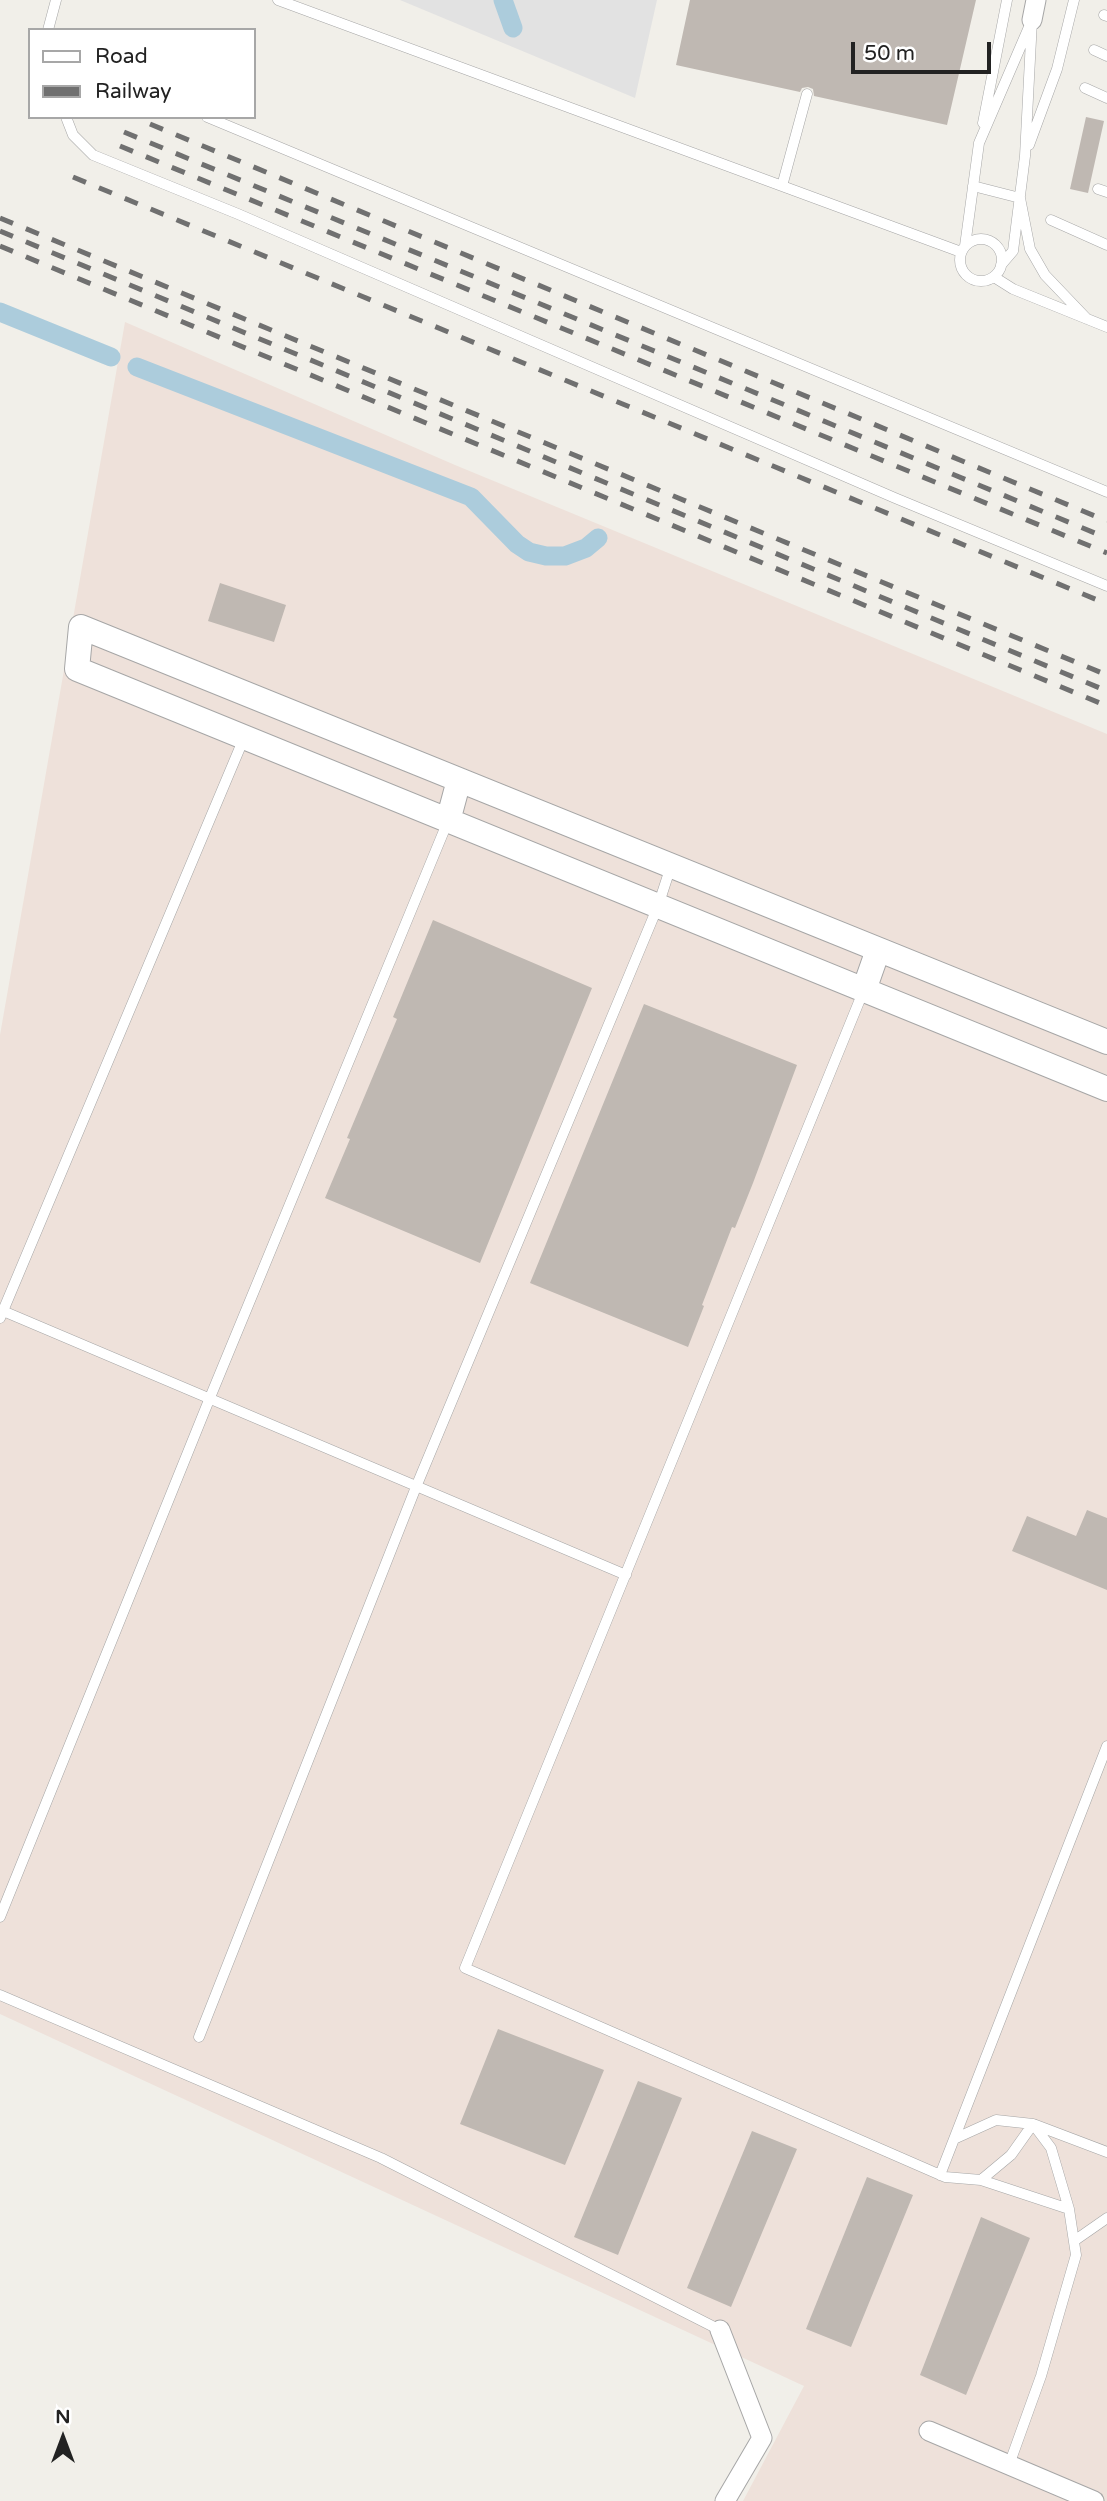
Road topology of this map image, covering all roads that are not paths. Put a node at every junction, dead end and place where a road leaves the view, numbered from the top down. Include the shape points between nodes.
1 (56, 0) edge
2 (278, 0) edge
3 (1007, 0) edge
4 (1036, 0) edge
5 (1074, 0) edge
6 (1031, 20) junction
7 (49, 28) edge
8 (1094, 50) dead end
9 (1107, 56) edge
10 (1085, 88) dead end
11 (807, 94) dead end
12 (1107, 98) edge
13 (67, 119) edge
14 (212, 119) edge
15 (979, 143) junction
16 (1025, 156) junction
17 (782, 186) junction
18 (973, 186) junction
19 (1020, 198) junction
20 (1051, 220) dead end
21 (1107, 245) edge
22 (963, 249) junction
23 (1002, 265) junction
24 (994, 277) junction
25 (1087, 319) junction
26 (1107, 327) edge
27 (1107, 492) edge
28 (1107, 586) edge
29 (258, 699) junction
30 (244, 737) junction
31 (459, 780) junction
32 (448, 821) junction
33 (671, 866) junction
34 (658, 906) junction
35 (878, 950) junction
36 (864, 990) junction
37 (1107, 1042) edge
38 (1107, 1089) edge
39 (1, 1315) edge
40 (209, 1400) junction
41 (416, 1487) junction
42 (626, 1575) junction
43 (1107, 1746) edge
44 (0, 1917) edge
45 (0, 1995) edge
46 (199, 2037) dead end
47 (1032, 2124) junction
48 (954, 2139) junction
49 (1107, 2152) edge
50 (940, 2175) junction
51 (981, 2180) junction
52 (1069, 2209) junction
53 (1107, 2217) edge
54 (1074, 2241) junction
55 (720, 2330) joint
56 (929, 2431) dead end
57 (1009, 2465) junction
58 (724, 2501) edge
59 (1094, 2501) edge

1 - 7 lane
2 - 17 lane
3 - 15 lane
4 - 6 street
5 - 16 lane via 1056,69
6 - 15 lane
6 - 16 lane
8 - 9 lane
10 - 12 lane
11 - 17 lane
13 - 28 lane via 73,135 93,155
14 - 27 lane
15 - 18 lane
16 - 19 lane
17 - 22 lane
18 - 19 lane
18 - 22 lane
19 - 23 lane via 1013,251
19 - 25 lane via 1031,249 1040,267
20 - 21 lane
22 - 23 lane via 977,239 990,241 1000,251
22 - 24 lane via 960,266 968,277 981,281
23 - 24 lane
24 - 25 lane
25 - 26 lane
29 - 30 street
29 - 30 street via 81,627 77,669
29 - 31 street
30 - 32 street
30 - 39 lane
31 - 32 street
31 - 33 street
32 - 34 street
32 - 40 lane
33 - 34 lane
33 - 35 street
34 - 36 street
34 - 41 lane
35 - 36 street
35 - 37 street
36 - 38 street
36 - 42 lane
39 - 40 lane
40 - 41 lane
40 - 44 lane
41 - 42 lane
41 - 46 lane
42 - 50 lane via 465,1968
43 - 48 lane
45 - 55 lane via 381,2158
47 - 48 lane via 996,2120
47 - 49 lane
47 - 51 lane via 1011,2155
47 - 52 lane via 1051,2148
48 - 50 lane
50 - 51 lane
51 - 52 lane
52 - 54 lane
53 - 54 lane
54 - 57 lane via 1076,2255 1041,2376
55 - 58 street via 762,2438
56 - 57 street
57 - 59 street

